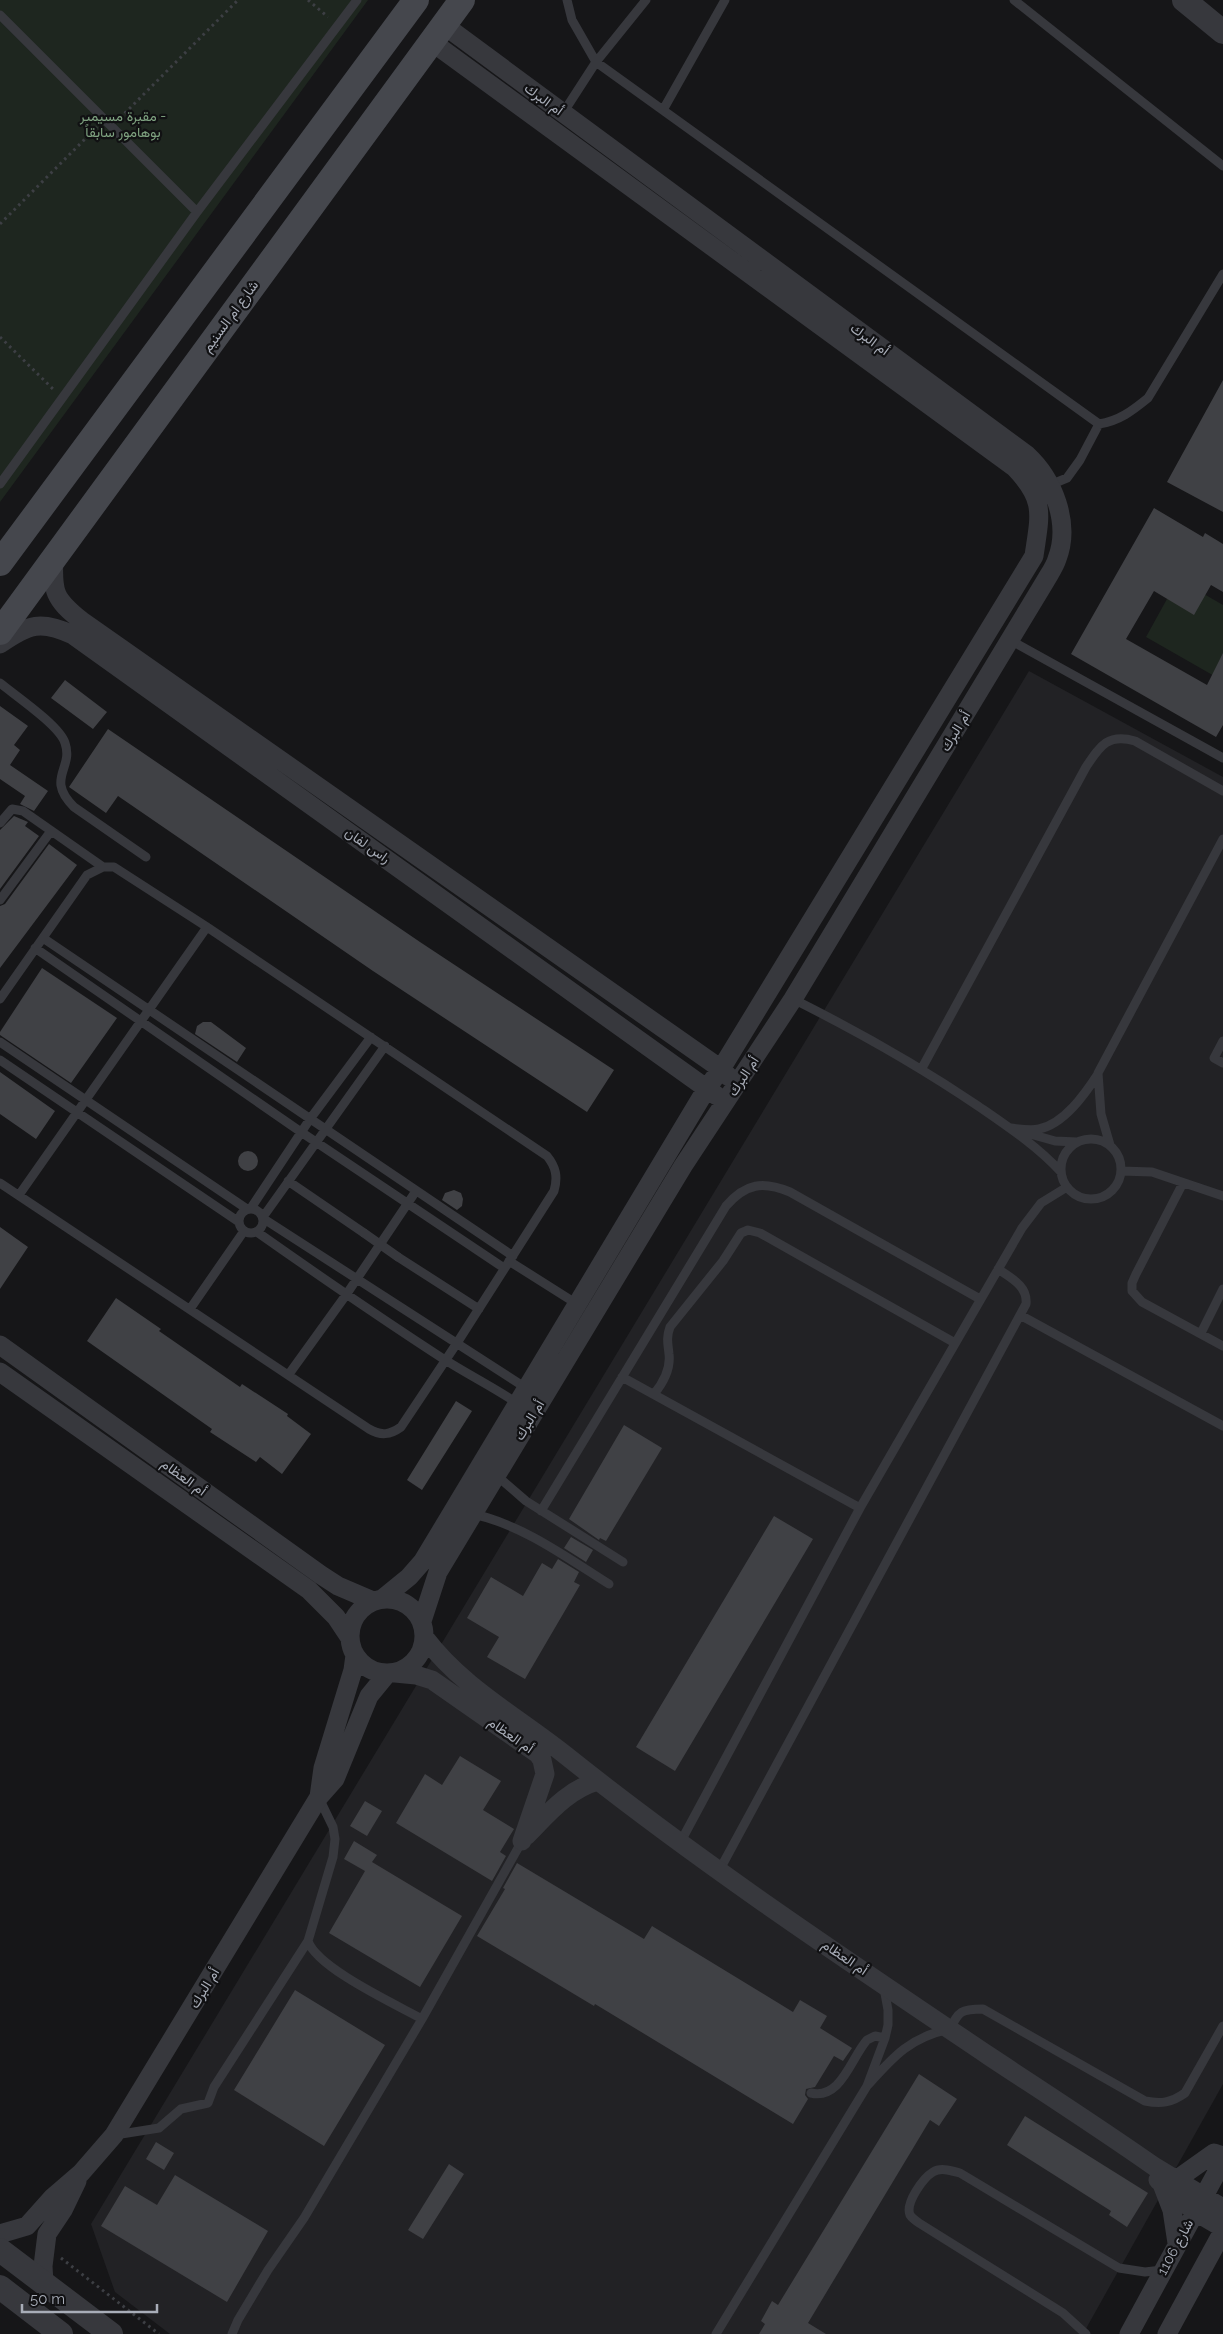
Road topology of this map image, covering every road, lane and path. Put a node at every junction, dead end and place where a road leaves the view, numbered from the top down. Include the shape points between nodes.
1 (238, 0) edge
2 (308, 0) edge
3 (357, 0) edge
4 (416, 0) edge
5 (462, 0) edge
6 (566, 0) edge
7 (646, 0) edge
8 (725, 0) edge
9 (1014, 0) edge
10 (1184, 0) edge
11 (0, 15) edge
12 (338, 25) junction
13 (1223, 32) edge
14 (438, 33) junction
15 (596, 62) junction
16 (662, 110) junction
17 (563, 113) junction
18 (108, 123) junction
19 (1223, 166) edge
20 (197, 212) junction
21 (0, 224) edge
22 (1223, 274) edge
23 (0, 337) edge
24 (63, 398) junction
25 (1099, 424) junction
26 (0, 484) edge
27 (1050, 485) junction
28 (54, 555) junction
29 (0, 563) edge
30 (0, 632) edge
31 (1010, 640) junction
32 (0, 644) edge
33 (0, 683) edge
34 (1223, 758) edge
35 (1223, 791) edge
36 (0, 823) edge
37 (51, 831) junction
38 (1223, 839) edge
39 (146, 857) dead end
40 (103, 867) junction
41 (0, 900) edge
42 (207, 927) junction
43 (43, 938) junction
44 (35, 948) junction
45 (0, 998) edge
46 (793, 1000) junction
47 (150, 1010) junction
48 (143, 1021) junction
49 (371, 1037) junction
50 (1223, 1041) edge
51 (0, 1042) edge
52 (385, 1046) junction
53 (0, 1060) edge
54 (1223, 1063) edge
55 (922, 1068) junction
56 (721, 1069) junction
57 (1098, 1074) junction
58 (737, 1085) junction
59 (707, 1088) junction
60 (85, 1101) junction
61 (726, 1103) junction
62 (77, 1113) junction
63 (310, 1119) junction
64 (1011, 1128) junction
65 (325, 1129) junction
66 (301, 1132) junction
67 (316, 1142) junction
68 (1077, 1142) junction
69 (1110, 1145) junction
70 (666, 1156) junction
71 (683, 1166) junction
72 (1121, 1171) junction
73 (1061, 1172) junction
74 (288, 1180) junction
75 (0, 1183) edge
76 (1183, 1183) junction
77 (1067, 1187) junction
78 (416, 1191) junction
79 (19, 1195) junction
80 (1223, 1196) edge
81 (408, 1203) junction
82 (249, 1209) junction
83 (263, 1218) junction
84 (239, 1222) junction
85 (244, 1231) junction
86 (257, 1232) junction
87 (509, 1261) junction
88 (998, 1269) junction
89 (356, 1279) junction
90 (1223, 1289) edge
91 (346, 1295) junction
92 (980, 1299) junction
93 (577, 1304) junction
94 (190, 1309) junction
95 (479, 1309) junction
96 (1020, 1315) junction
97 (1200, 1333) junction
98 (457, 1343) junction
99 (954, 1343) junction
100 (0, 1345) edge
101 (1223, 1346) edge
102 (445, 1360) junction
103 (0, 1372) edge
104 (289, 1374) junction
105 (622, 1377) junction
106 (654, 1394) junction
107 (522, 1396) junction
108 (105, 1420) junction
109 (1223, 1426) edge
110 (92, 1438) junction
111 (496, 1475) junction
112 (860, 1508) junction
113 (540, 1511) junction
114 (473, 1514) junction
115 (623, 1562) dead end
116 (609, 1584) dead end
117 (377, 1600) junction
118 (423, 1630) junction
119 (353, 1646) junction
120 (391, 1673) junction
121 (598, 1781) junction
122 (319, 1798) junction
123 (522, 1840) junction
124 (680, 1843) junction
125 (719, 1871) junction
126 (308, 1940) junction
127 (882, 1982) junction
128 (422, 2018) junction
129 (1223, 2026) edge
130 (950, 2029) junction
131 (885, 2038) junction
132 (867, 2086) junction
133 (811, 2093) dead end
134 (114, 2135) junction
135 (1223, 2156) edge
136 (1223, 2161) edge
137 (81, 2173) junction
138 (1169, 2181) junction
139 (1199, 2203) junction
140 (1223, 2208) edge
141 (1223, 2229) edge
142 (0, 2234) edge
143 (1177, 2243) junction
144 (45, 2246) junction
145 (0, 2250) edge
146 (1162, 2270) junction
147 (44, 2283) junction
148 (0, 2287) edge
149 (62, 2334) edge
150 (111, 2334) edge
151 (159, 2334) edge
152 (232, 2334) edge
153 (716, 2334) edge
154 (1086, 2334) edge
155 (1129, 2334) edge
156 (1167, 2334) edge

1 - 18 path
2 - 12 path
3 - 12 lane
4 - 29 main road
5 - 14 main road, شارع ام السنيم
6 - 15 lane via 572,20
7 - 15 lane
8 - 16 lane
9 - 19 lane
10 - 13 street
11 - 18 lane
12 - 20 lane
14 - 17 street, أم البرك
14 - 28 main road, شارع ام السنيم
14 - 56 street, أم البرك via 1014,467 1026,480 1039,509 1040,525 1034,556
15 - 16 lane
15 - 17 lane
16 - 25 lane
17 - 27 street, أم البرك via 1014,445 1036,463
18 - 20 lane
18 - 21 path
20 - 24 lane
22 - 25 lane via 1148,398 1114,422
23 - 24 path
24 - 26 lane
25 - 27 lane via 1080,460 1066,478
27 - 31 street, أم البرك via 1061,515 1058,557
28 - 30 main road, شارع ام السنيم
28 - 56 street, راس لفان via 52,582 67,609
31 - 34 lane
31 - 46 street, أم البرك
32 - 59 street, راس لفان via 34,626 54,626 73,636
33 - 39 lane via 61,734 67,751 60,781 66,800
35 - 55 lane via 1135,741 1111,739 1098,748
36 - 37 lane via 8,812 15,809
37 - 40 lane
37 - 41 lane
38 - 57 lane
40 - 42 lane via 123,871
40 - 43 lane via 87,875
42 - 47 lane
42 - 49 lane
43 - 44 lane
43 - 47 lane
44 - 45 lane
44 - 48 lane
46 - 55 lane
46 - 58 street, أم البرك
47 - 48 lane
47 - 63 lane
48 - 60 lane
48 - 66 lane
49 - 52 lane
49 - 63 lane
50 - 54 lane via 1214,1058
51 - 60 lane
52 - 65 lane
52 - 87 lane via 553,1163 556,1172 554,1191
53 - 62 lane
55 - 64 lane
56 - 58 street, راس لفان
56 - 59 street, أم البرك
57 - 64 lane via 1082,1099 1046,1127 1036,1130
57 - 69 lane via 1101,1114
58 - 61 street, أم البرك
59 - 61 street, راس لفان
59 - 70 street, أم البرك
60 - 62 lane
60 - 82 lane
61 - 71 street, أم البرك
62 - 79 lane
62 - 84 lane
63 - 65 lane
63 - 66 lane
64 - 68 lane via 1055,1141
64 - 73 lane
65 - 67 lane
65 - 78 lane
66 - 67 lane
66 - 82 lane
67 - 74 lane
67 - 81 lane
68 - 69 lane via 1097,1139
68 - 73 lane via 1064,1155
69 - 72 lane via 1120,1160
70 - 71 street via 676,1158
70 - 93 street, أم البرك
71 - 111 street, أم البرك
72 - 76 lane via 1152,1172
72 - 77 lane via 1115,1188 1096,1199 1081,1197
73 - 77 lane
74 - 83 lane
74 - 95 lane, bridge
75 - 79 lane
76 - 80 lane
76 - 97 lane via 1136,1274 1132,1291 1142,1302
77 - 88 lane via 1041,1203
78 - 81 lane
78 - 87 lane
79 - 94 lane
81 - 87 lane
81 - 89 lane
82 - 83 lane via 258,1210
82 - 84 lane via 241,1214
83 - 86 lane
83 - 89 lane
84 - 85 lane
85 - 86 lane
85 - 94 lane
86 - 91 lane
87 - 93 lane
87 - 95 lane
88 - 92 lane
88 - 96 lane via 1024,1290 1026,1304
89 - 91 lane
89 - 98 lane
90 - 97 lane
91 - 102 lane
91 - 104 lane
92 - 99 lane
92 - 105 lane via 790,1192 775,1186 750,1187 726,1206
93 - 107 street, أم البرك
94 - 104 lane
95 - 98 lane
96 - 109 lane
96 - 125 lane
97 - 101 lane
98 - 102 lane
98 - 107 lane
99 - 106 lane via 760,1233 748,1230 742,1233 670,1327 666,1337 669,1355 667,1374
99 - 112 lane
100 - 108 street, أم العظام
102 - 104 lane via 401,1427 385,1434 369,1429
102 - 107 lane
103 - 110 street, أم العظام
105 - 106 lane
105 - 113 lane
106 - 112 lane
107 - 117 street, أم البرك via 423,1561 409,1577
108 - 110 street
108 - 117 street, أم العظام via 321,1575 338,1586
110 - 119 street, أم العظام via 309,1590 336,1617
111 - 113 lane
111 - 114 street, أم البرك
112 - 124 lane
113 - 115 lane
114 - 116 lane via 520,1530
114 - 118 street, أم البرك via 438,1572
117 - 118 street via 398,1600 413,1608
117 - 119 street via 363,1607 356,1616 351,1626
118 - 120 street via 423,1648 413,1664
118 - 121 street, أم العظام via 447,1665
119 - 120 street via 372,1670
119 - 122 street, أم البرك via 354,1670 323,1768
120 - 122 street, أم البرك via 369,1696 335,1779
120 - 123 street, أم العظام via 432,1680 538,1754 545,1774
121 - 123 street via 581,1786 566,1797
121 - 124 street, أم العظام
122 - 126 lane via 335,1839 333,1857
122 - 134 street, أم البرك
123 - 128 lane
124 - 125 street, أم العظام
125 - 127 street, أم العظام
126 - 128 lane via 311,1948 326,1963
126 - 134 lane via 214,2087 208,2103 181,2109 158,2128
127 - 130 street, أم العظام
127 - 131 lane via 888,2010
128 - 152 lane
129 - 130 lane via 1185,2093 1162,2104 1145,2101 982,2009 966,2009 957,2015
130 - 132 lane via 904,2047
130 - 138 street, أم العظام via 1096,2128 1116,2149
131 - 132 lane
131 - 133 lane via 875,2036 866,2040 833,2090
132 - 153 lane
134 - 137 street, أم البرك
135 - 138 street via 1214,2154
136 - 139 street, شارع 1106
137 - 142 street, أم البرك via 27,2226
137 - 144 street, أم البرك via 47,2234
138 - 139 street, أم العظام
138 - 143 street
139 - 140 street, أم العظام
139 - 141 street, أم العظام
139 - 143 street, شارع 1106
141 - 156 street
143 - 146 street, شارع 1106
144 - 147 street, أم البرك
144 - 151 path
145 - 147 street
146 - 154 lane via 1145,2272 1119,2268 960,2173 943,2169 933,2172 909,2205 910,2215 1056,2308
146 - 155 street, شارع 1106
147 - 150 street
148 - 149 street

